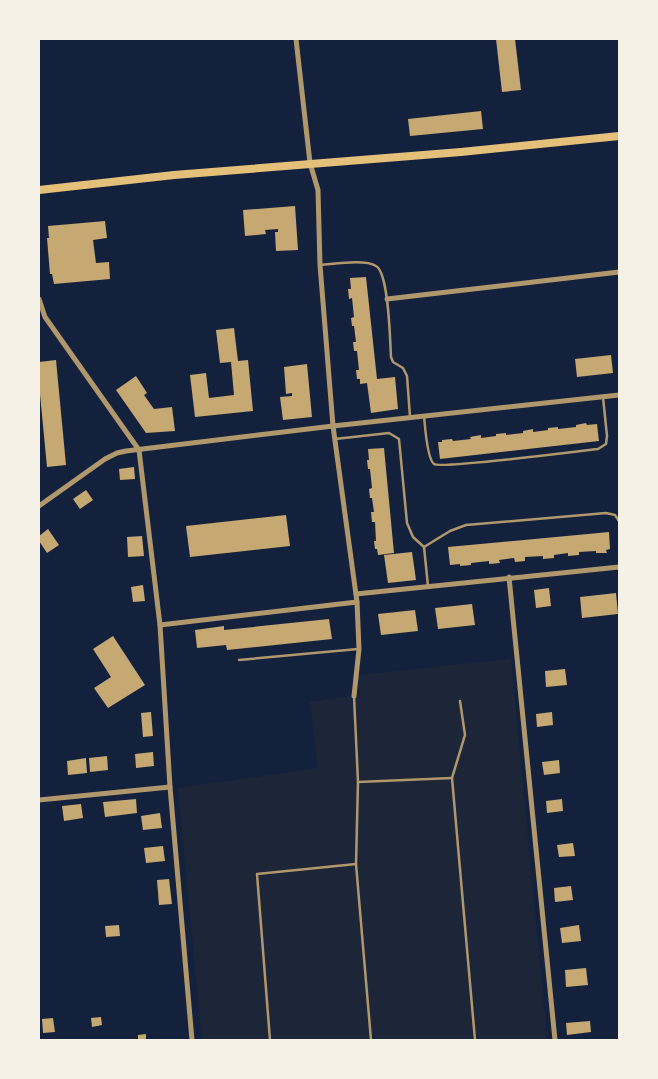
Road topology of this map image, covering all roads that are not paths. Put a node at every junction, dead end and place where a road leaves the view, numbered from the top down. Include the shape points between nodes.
1 (296, 39) edge
2 (619, 136) edge
3 (310, 163) junction
4 (39, 190) edge
5 (320, 265) junction
6 (619, 272) edge
7 (39, 299) edge
8 (386, 299) junction
9 (45, 317) junction
10 (39, 320) edge
11 (619, 395) edge
12 (603, 397) junction
13 (424, 416) junction
14 (410, 418) junction
15 (333, 426) junction
16 (335, 439) junction
17 (139, 450) junction
18 (39, 506) edge
19 (619, 521) edge
20 (424, 547) junction
21 (619, 567) edge
22 (510, 577) junction
23 (428, 586) junction
24 (356, 594) junction
25 (357, 602) junction
26 (160, 625) junction
27 (359, 649) junction
28 (239, 660) dead end
29 (354, 696) joint
30 (460, 701) dead end
31 (452, 778) junction
32 (358, 782) junction
33 (170, 787) junction
34 (39, 800) edge
35 (356, 864) junction
36 (192, 1040) edge
37 (270, 1040) edge
38 (371, 1040) edge
39 (475, 1040) edge
40 (555, 1040) edge

1 - 3 street
2 - 3 main road
3 - 4 main road
3 - 5 street via 318,190
5 - 8 lane via 374,264 383,274
5 - 15 street
6 - 8 street
7 - 9 street
8 - 14 lane via 391,357 407,376
9 - 10 lane
9 - 17 street
11 - 12 street
12 - 13 street
12 - 13 lane via 607,436 603,447 469,464 434,464
13 - 14 street
14 - 15 street
15 - 16 street
15 - 17 street
16 - 20 lane via 389,433 399,439 407,523 413,537
16 - 24 street
17 - 18 street via 117,453 106,459
17 - 26 street
19 - 20 lane via 615,515 606,513 466,525 450,530
20 - 23 lane
21 - 22 street
22 - 23 street
22 - 40 street
23 - 24 street
24 - 25 street
25 - 26 street
25 - 27 street
26 - 33 street
27 - 28 lane
27 - 29 street
29 - 32 lane
30 - 31 lane via 465,735
31 - 32 lane
31 - 39 lane
32 - 35 lane
33 - 34 street
33 - 36 street
35 - 37 lane via 256,874
35 - 38 lane

